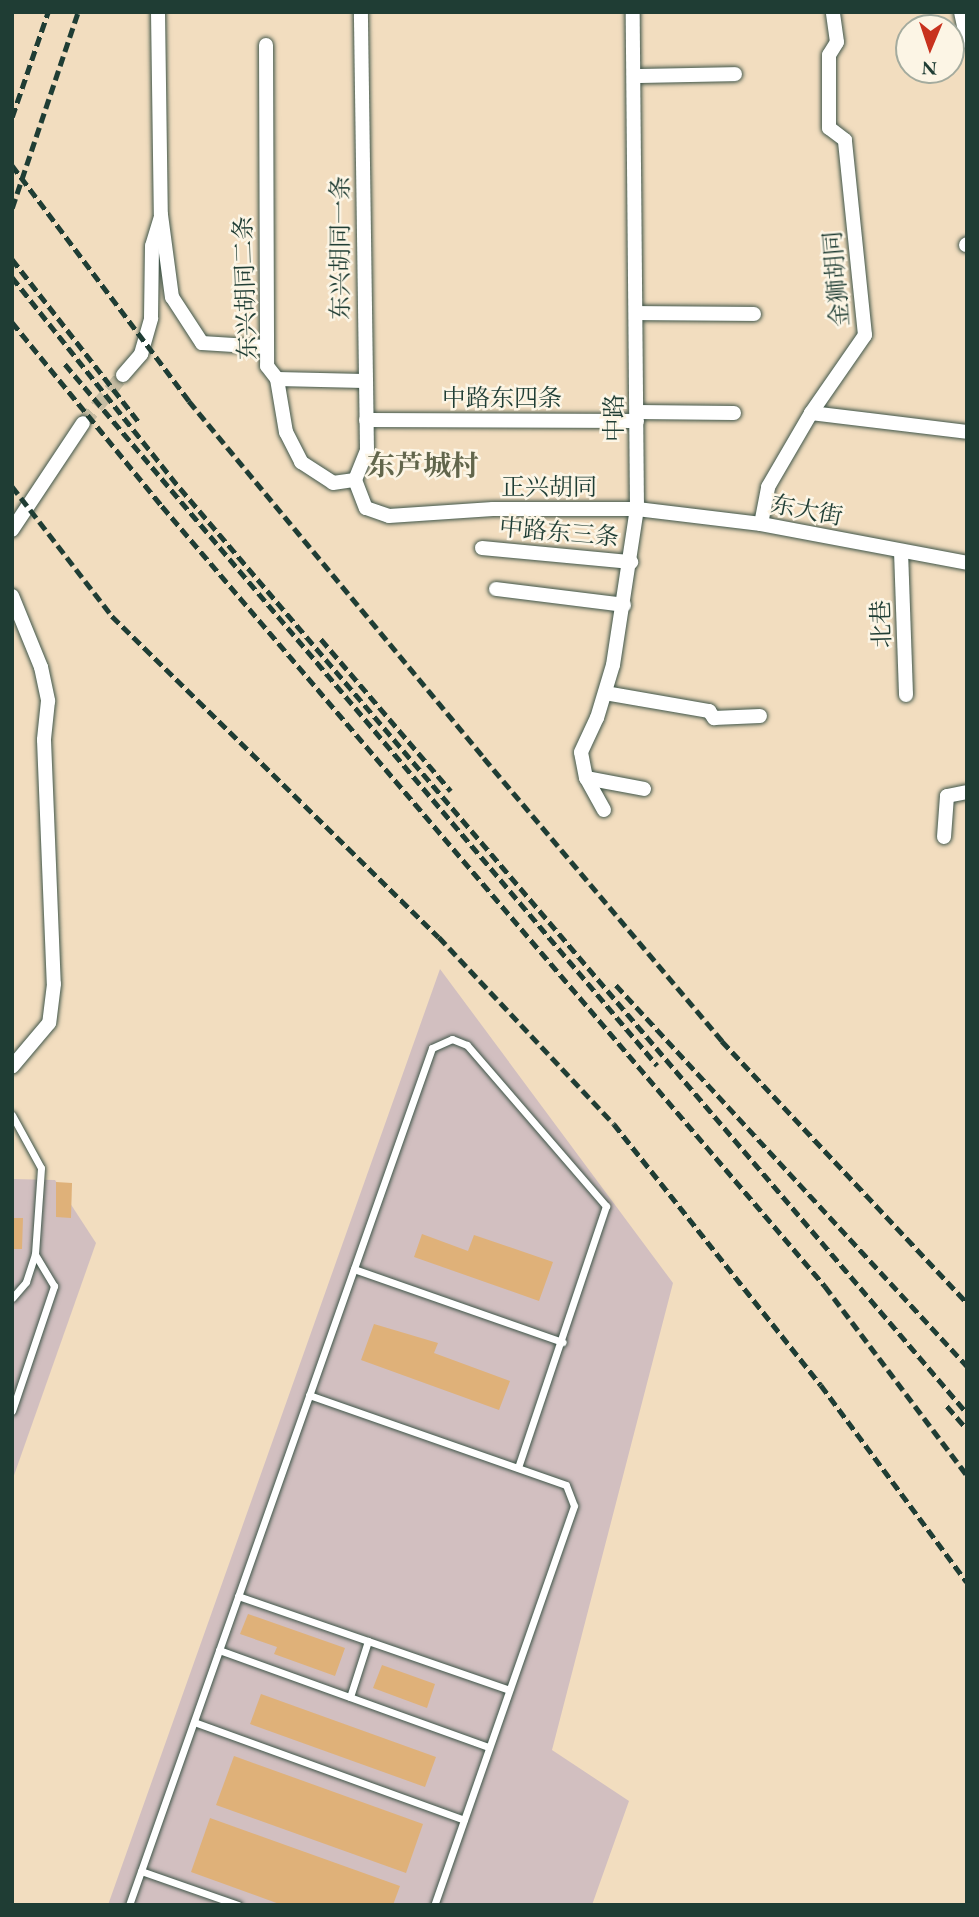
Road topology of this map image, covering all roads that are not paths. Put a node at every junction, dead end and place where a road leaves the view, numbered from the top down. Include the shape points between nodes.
1 (159, 12) edge
2 (361, 12) edge
3 (633, 12) edge
4 (833, 12) edge
5 (961, 12) edge
6 (967, 41) edge
7 (266, 45) dead end
8 (735, 74) dead end
9 (634, 76) junction
10 (161, 215) junction
11 (636, 313) junction
12 (754, 314) dead end
13 (265, 347) junction
14 (123, 375) tunnel mouth
15 (277, 379) junction
16 (364, 381) junction
17 (734, 413) dead end
18 (811, 413) junction
19 (637, 417) junction
20 (366, 419) junction
21 (83, 423) tunnel mouth
22 (967, 432) edge
23 (355, 480) junction
24 (637, 509) junction
25 (761, 524) junction
26 (12, 530) edge
27 (482, 548) dead end
28 (901, 551) junction
29 (631, 562) junction
30 (967, 564) edge
31 (496, 589) dead end
32 (12, 596) edge
33 (624, 605) junction
34 (605, 693) junction
35 (906, 695) dead end
36 (760, 716) dead end
37 (586, 778) junction
38 (644, 789) dead end
39 (967, 792) edge
40 (604, 810) dead end
41 (944, 836) dead end
42 (12, 1067) edge
43 (12, 1115) edge
44 (35, 1254) junction
45 (354, 1269) junction
46 (12, 1298) edge
47 (563, 1342) junction
48 (309, 1395) junction
49 (12, 1411) edge
50 (518, 1468) junction
51 (238, 1596) junction
52 (368, 1641) junction
53 (219, 1650) junction
54 (509, 1690) junction
55 (350, 1697) junction
56 (194, 1722) junction
57 (489, 1747) junction
58 (464, 1820) junction
59 (141, 1871) junction
60 (130, 1905) edge
61 (238, 1905) edge
62 (434, 1905) edge

1 - 10 street
2 - 16 street, 东兴胡同一条
3 - 9 street, 中路
4 - 18 street, 金狮胡同 via 837,42 829,55 829,128 845,141 865,335
5 - 6 street
7 - 13 street, 东兴胡同二条
8 - 9 street
9 - 11 street, 中路
10 - 13 street via 172,297 202,343
10 - 14 street via 152,246 151,318 141,354
11 - 12 street
11 - 19 street, 中路
13 - 15 street, 东兴胡同二条 via 267,366
15 - 16 street
15 - 23 street, 东兴胡同二条 via 286,432 301,462 333,483
16 - 20 street, 东兴胡同一条
17 - 19 street, 中路东四条
18 - 22 street
18 - 25 street, 金狮胡同 via 768,486
19 - 20 street, 中路东四条
19 - 24 street, 中路
20 - 23 street, 东兴胡同一条 via 367,450
21 - 26 street
23 - 24 street, 正兴胡同 via 366,508 389,516 493,509
24 - 25 street, 东大街
24 - 29 street, 中路
25 - 28 street, 东大街
27 - 29 street, 中路东三条
28 - 30 street, 东大街
28 - 35 street, 北巷
29 - 33 street, 中路
31 - 33 street
32 - 42 street via 41,667 48,701 44,740 54,984 49,1023 22,1062
33 - 34 street, 中路
34 - 36 street via 709,711 714,718
34 - 37 street, 中路 via 580,752
37 - 38 street
37 - 40 street, 中路
39 - 41 street via 947,796
43 - 44 lane via 41,1168
44 - 46 lane via 26,1282
44 - 49 lane via 54,1286
45 - 47 lane
45 - 47 lane via 432,1048 452,1040 467,1045 607,1206
45 - 48 lane
47 - 50 lane
48 - 50 lane
48 - 51 lane
50 - 54 lane via 566,1485 574,1506
51 - 52 lane
51 - 53 lane
52 - 54 lane
52 - 55 lane
53 - 55 lane
53 - 56 lane
54 - 57 lane
55 - 57 lane
56 - 58 lane
56 - 59 lane
57 - 58 lane
58 - 62 lane
59 - 60 lane
59 - 61 lane

